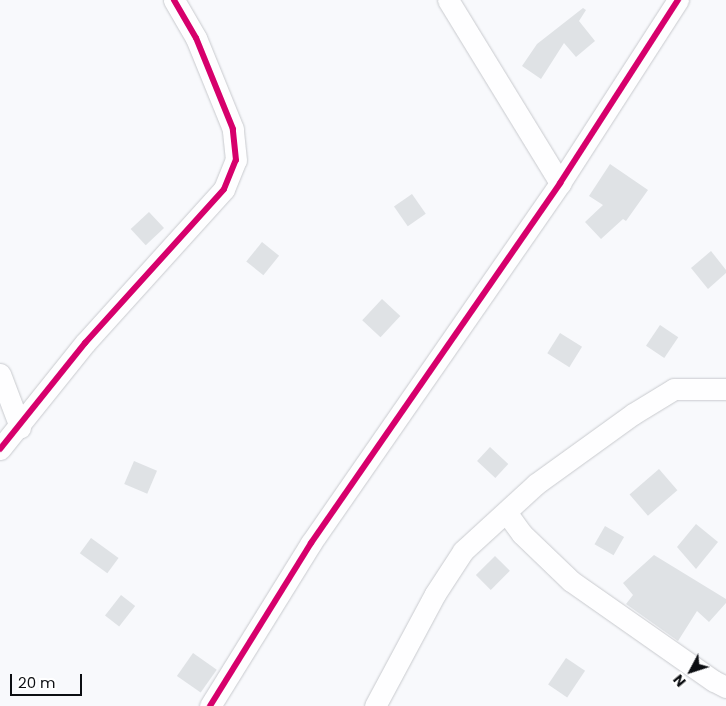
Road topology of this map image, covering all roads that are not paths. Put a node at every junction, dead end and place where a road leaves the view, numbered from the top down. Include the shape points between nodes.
1 (174, 0) edge
2 (448, 0) edge
3 (678, 0) edge
4 (560, 183) junction
5 (0, 374) edge
6 (726, 389) edge
7 (20, 427) junction
8 (0, 449) edge
9 (506, 512) junction
10 (726, 687) edge
11 (210, 706) edge
12 (375, 706) edge

1 - 7 street via 196,38 233,129 236,160 224,188 85,343
2 - 4 street
3 - 4 street
4 - 11 street via 311,543
5 - 7 street
6 - 9 street via 674,390 633,414 536,484
7 - 8 street
9 - 10 street via 528,541 571,581
9 - 12 street via 463,551

